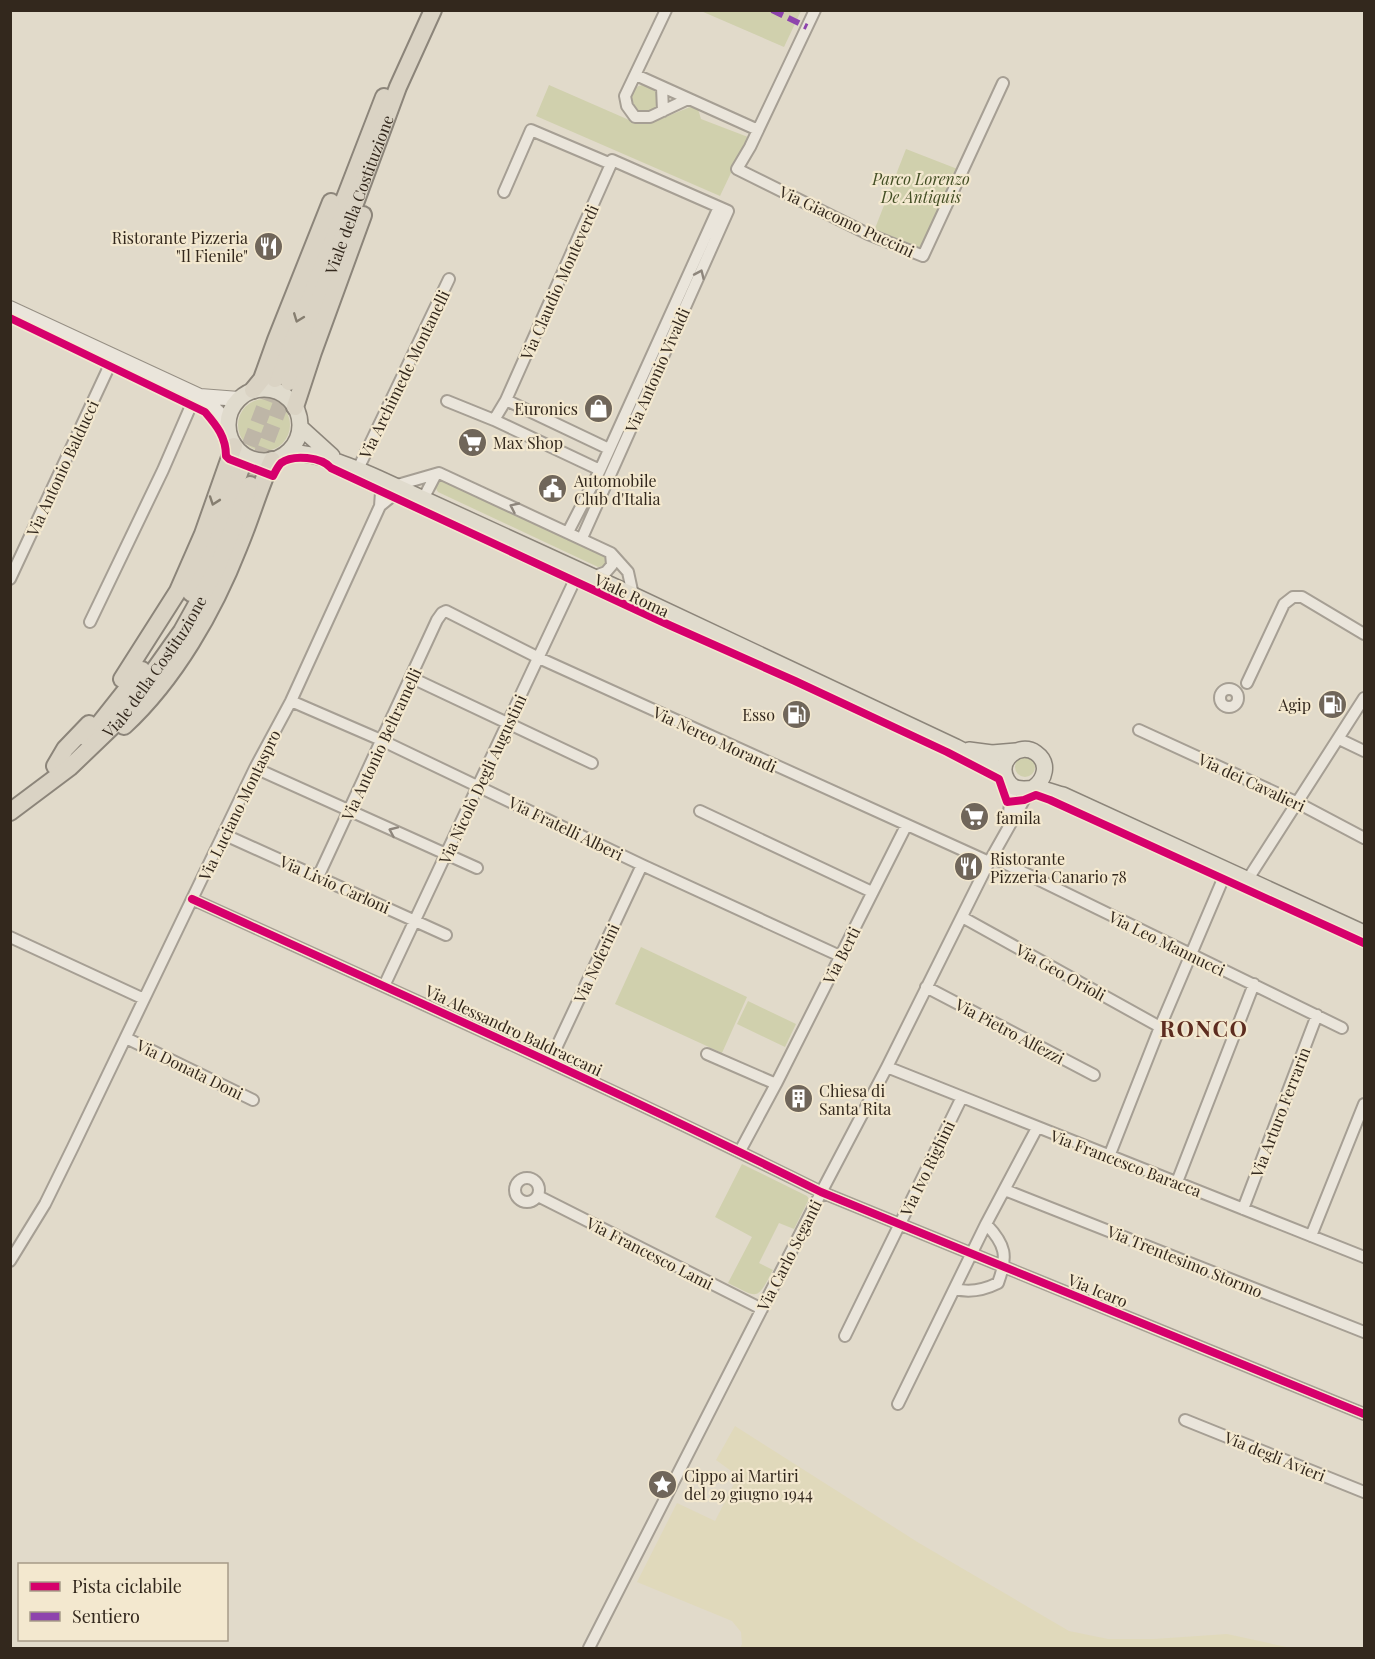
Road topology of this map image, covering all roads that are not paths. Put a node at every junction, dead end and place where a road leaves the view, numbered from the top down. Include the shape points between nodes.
1 (421, 10) edge
2 (433, 10) edge
3 (666, 10) edge
4 (815, 10) edge
5 (636, 75) junction
6 (1003, 83) dead end
7 (662, 87) junction
8 (688, 99) junction
9 (663, 111) junction
10 (380, 122) junction
11 (758, 130) junction
12 (611, 164) junction
13 (504, 192) dead end
14 (719, 207) junction
15 (449, 279) dead end
16 (10, 308) edge
17 (114, 356) junction
18 (282, 381) tunnel mouth
19 (254, 390) junction
20 (198, 395) junction
21 (239, 399) junction
22 (506, 400) junction
23 (447, 401) dead end
24 (295, 407) junction
25 (494, 420) junction
26 (228, 422) junction
27 (300, 427) junction
28 (234, 446) junction
29 (609, 449) junction
30 (288, 452) junction
31 (272, 460) junction
32 (337, 460) junction
33 (241, 468) tunnel mouth
34 (358, 469) junction
35 (600, 470) junction
36 (436, 474) junction
37 (378, 478) junction
38 (250, 485) tunnel mouth
39 (401, 489) junction
40 (423, 499) junction
41 (380, 506) junction
42 (568, 531) junction
43 (582, 538) junction
44 (611, 553) junction
45 (586, 574) junction
46 (10, 579) edge
47 (633, 595) junction
48 (444, 612) joint
49 (90, 622) dead end
50 (1365, 634) edge
51 (538, 658) junction
52 (412, 678) junction
53 (1237, 695) dead end
54 (1365, 698) edge
55 (291, 701) junction
56 (507, 723) junction
57 (1139, 729) dead end
58 (1339, 739) junction
59 (381, 740) junction
60 (957, 748) junction
61 (1017, 751) junction
62 (1365, 751) edge
63 (592, 763) dead end
64 (63, 767) junction
65 (1045, 767) junction
66 (255, 768) junction
67 (1004, 772) junction
68 (478, 785) junction
69 (1024, 788) junction
70 (10, 799) edge
71 (1296, 802) junction
72 (1081, 803) junction
73 (350, 811) junction
74 (700, 811) dead end
75 (10, 812) edge
76 (906, 826) junction
77 (223, 834) junction
78 (1365, 838) edge
79 (446, 855) junction
80 (990, 860) junction
81 (642, 865) junction
82 (477, 868) dead end
83 (318, 877) junction
84 (1223, 879) dead end
85 (1248, 879) junction
86 (872, 892) junction
87 (192, 899) junction
88 (962, 917) junction
89 (415, 921) junction
90 (1365, 933) edge
91 (446, 935) dead end
92 (10, 937) edge
93 (1190, 955) junction
94 (840, 956) junction
95 (1254, 984) junction
96 (384, 986) junction
97 (926, 987) junction
98 (144, 999) junction
99 (1317, 1015) junction
100 (1160, 1027) junction
101 (1342, 1028) dead end
102 (126, 1038) junction
103 (706, 1054) dead end
104 (550, 1061) junction
105 (887, 1067) junction
106 (1094, 1076) dead end
107 (776, 1084) junction
108 (962, 1097) junction
109 (254, 1100) dead end
110 (1365, 1104) edge
111 (1037, 1128) junction
112 (740, 1151) junction
113 (1110, 1154) junction
114 (1177, 1182) junction
115 (1005, 1190) junction
116 (821, 1192) junction
117 (538, 1196) dead end
118 (1243, 1209) junction
119 (900, 1224) junction
120 (986, 1224) junction
121 (1311, 1236) junction
122 (972, 1253) junction
123 (1365, 1257) edge
124 (10, 1261) edge
125 (1005, 1266) junction
126 (955, 1289) junction
127 (762, 1309) junction
128 (1365, 1332) edge
129 (845, 1336) dead end
130 (898, 1404) dead end
131 (1365, 1414) edge
132 (1185, 1420) dead end
133 (1363, 1488) edge
134 (589, 1648) edge

1 - 10 highway, Viale della Costituzione
2 - 10 highway, Viale della Costituzione
3 - 5 street
4 - 11 street, Via Giacomo Puccini
5 - 7 street
5 - 9 street via 625,96 627,106 638,118
6 - 11 street, Via Giacomo Puccini via 922,256 736,170
7 - 8 street
7 - 9 street
8 - 9 street
8 - 11 street
10 - 18 highway, Viale della Costituzione
10 -> 19 highway via 343,171 262,379
10 - 24 highway via 371,196
12 - 13 street via 531,130
12 - 14 street via 612,160
12 - 22 street, Via Claudio Monteverdi
14 - 29 street, Via Antonio Vivaldi
43 -> 14 street, Via Antonio Vivaldi via 729,211
15 - 34 street, Via Archimede Montanelli
16 - 17 main road
17 - 20 main road
17 - 46 street, Via Antonio Balducci
19 - 21 main road
19 - 24 main road via 277,391
20 - 21 main road
20 - 26 main road
20 - 49 street
21 - 26 main road
22 - 25 street, Via Claudio Monteverdi
22 - 29 street
23 - 25 street
24 - 27 main road
25 - 35 street
26 - 28 main road
27 - 30 main road
27 - 32 main road, Viale Roma
28 - 31 main road via 251,459
28 -> 64 highway via 178,591 98,714 65,749
29 - 35 street, Via Antonio Vivaldi
30 - 31 main road
30 - 32 main road, Viale Roma
31 - 64 highway via 212,607 172,669 145,706 89,761
32 - 34 main road, Viale Roma
33 - 64 highway, Viale della Costituzione via 211,550 180,617
34 - 37 main road, Viale Roma
35 - 42 street, Via Antonio Vivaldi
36 - 39 street
36 - 40 street
42 -> 36 street
37 - 39 main road, Viale Roma
37 - 41 street, Via Luciano Montaspro
38 - 64 highway, Viale della Costituzione via 217,568 182,631 119,720
39 - 40 main road, Viale Roma
39 - 41 street
40 - 45 main road, Viale Roma
41 - 55 street, Via Luciano Montaspro
42 - 43 street
43 - 44 street
44 - 45 street via 612,565 606,572
44 - 47 street via 628,572
45 - 47 main road, Viale Roma
45 - 51 street, Via Nicolò Degli Augustini
47 - 60 main road, Viale Roma
48 - 51 street, Via Nereo Morandi
48 - 52 street, Via Antonio Beltramelli
50 - 53 street via 1302,597 1293,597 1284,604 1247,683
51 - 56 street, Via Nicolò Degli Augustini
51 - 76 street, Via Nereo Morandi
52 - 56 street
52 - 59 street, Via Antonio Beltramelli
54 - 58 street
55 - 59 street, Via Fratelli Alberi
55 - 66 street, Via Luciano Montaspro
56 - 63 street
56 - 68 street, Via Nicolò Degli Augustini
57 - 71 street, Via dei Cavalieri
58 - 62 street
58 - 71 street
59 - 68 street, Via Fratelli Alberi
59 - 73 street, Via Antonio Beltramelli
60 - 61 main road, Viale Roma via 992,753
60 - 67 main road, Viale Roma
61 - 65 main road via 1035,752
61 - 67 main road via 1006,759
64 - 70 highway, Viale della Costituzione
64 - 75 highway, Viale della Costituzione
65 - 69 main road via 1042,780
65 - 72 main road via 1055,782
66 - 73 street
66 - 77 street, Via Luciano Montaspro
67 - 69 main road
68 - 79 street, Via Nicolò Degli Augustini
68 - 81 street, Via Fratelli Alberi
69 - 72 main road via 1051,791
69 - 80 street, Via Carlo Seganti
71 - 78 street, Via dei Cavalieri
71 - 85 street
72 - 85 main road
79 -> 73 street
73 - 83 street, Via Antonio Beltramelli
74 - 86 street
76 - 80 street, Via Nereo Morandi
76 - 86 street, Via Berti
77 - 83 street, Via Livio Carloni
77 - 87 street, Via Luciano Montaspro
79 - 82 street
79 - 89 street, Via Nicolò Degli Augustini
80 - 88 street, Via Carlo Seganti
80 - 93 street, Via Leo Mannucci
81 - 94 street, Via Fratelli Alberi
81 - 104 street, Via Noferini
83 - 89 street, Via Livio Carloni
84 - 93 street
85 - 90 main road
86 - 94 street, Via Berti
87 - 96 street, Via Alessandro Baldraccani
87 - 98 street, Via Luciano Montaspro
88 - 97 street, Via Carlo Seganti
88 - 100 street, Via Geo Orioli
89 - 91 street, Via Livio Carloni
89 - 96 street, Via Nicolò Degli Augustini
92 - 98 street
93 - 95 street, Via Leo Mannucci
93 - 100 street
94 - 107 street, Via Berti
95 - 99 street, Via Leo Mannucci
95 - 114 street
96 - 104 street, Via Alessandro Baldraccani
97 - 105 street, Via Carlo Seganti
97 - 106 street, Via Pietro Alfezzi
98 - 102 street, Via Luciano Montaspro
99 - 101 street, Via Leo Mannucci
99 - 118 street, Via Arturo Ferrarin
100 - 113 street
102 - 109 street, Via Donata Doni
102 - 124 street, Via Luciano Montaspro via 45,1204
103 - 107 street
104 - 112 street, Via Alessandro Baldraccani
105 - 108 street, Via Francesco Baracca
105 - 116 street, Via Carlo Seganti
107 - 112 street, Via Berti
108 - 111 street, Via Francesco Baracca
108 - 119 street, Via Ivo Righini
110 - 121 street
111 - 113 street, Via Francesco Baracca
111 - 115 street
112 - 116 street, Via Alessandro Baldraccani
113 - 114 street, Via Francesco Baracca
114 - 118 street, Via Francesco Baracca
115 - 120 street
115 - 128 street, Via Trentesimo Stormo
116 - 119 street, Via Icaro
116 - 127 street, Via Carlo Seganti
117 - 127 street, Via Francesco Lami
118 - 121 street, Via Francesco Baracca
119 - 122 street, Via Icaro
119 - 129 street, Via Ivo Righini
120 - 122 street
120 - 125 street via 998,1237 1005,1253
121 - 123 street, Via Francesco Baracca
122 - 125 street, Via Icaro
122 - 126 street
125 - 126 street via 998,1283 986,1289
125 - 131 street, Via Icaro
126 - 130 street
127 - 134 street, Via Carlo Seganti
132 - 133 street, Via degli Avieri

